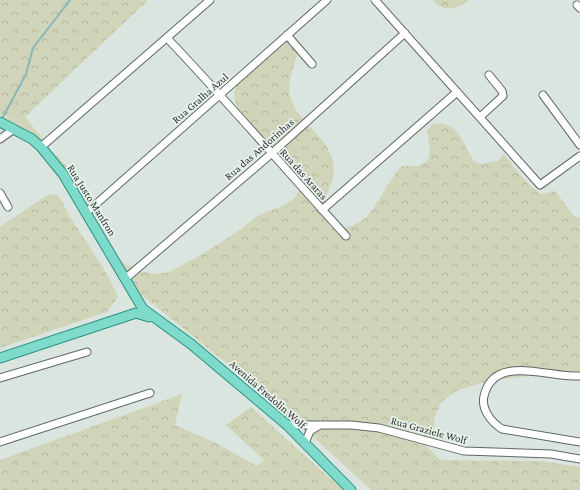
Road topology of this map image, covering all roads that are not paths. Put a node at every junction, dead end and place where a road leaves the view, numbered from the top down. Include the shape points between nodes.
1 (210, 0) edge
2 (327, 0) edge
3 (375, 0) edge
4 (405, 33) junction
5 (287, 35) junction
6 (167, 38) junction
7 (312, 64) dead end
8 (489, 75) dead end
9 (457, 92) junction
10 (220, 94) junction
11 (543, 95) dead end
12 (480, 118) junction
13 (2, 125) edge
14 (14, 129) junction
15 (0, 139) edge
16 (580, 145) edge
17 (41, 147) junction
18 (271, 154) junction
19 (580, 156) edge
20 (0, 193) edge
21 (8, 207) dead end
22 (322, 210) junction
23 (87, 212) junction
24 (346, 236) dead end
25 (125, 279) junction
26 (137, 309) junction
27 (87, 352) dead end
28 (0, 358) edge
29 (580, 376) edge
30 (0, 378) edge
31 (150, 393) dead end
32 (287, 425) junction
33 (320, 425) junction
34 (0, 442) edge
35 (580, 442) edge
36 (305, 443) junction
37 (580, 459) edge
38 (352, 490) edge

1 - 6 street
2 - 5 street, Rua Gralha Azul
3 - 4 street
4 - 9 street
4 - 18 street, Rua das Andorinhas
5 - 7 street
5 - 10 street, Rua Gralha Azul
6 - 10 street, Rua das Araras
6 - 17 street
8 - 12 street via 502,91 502,96
9 - 12 street
9 - 22 street
10 - 18 street, Rua das Araras
10 - 23 street, Rua Gralha Azul
11 - 16 street
12 - 19 street via 540,185
13 - 14 main road, Rua Justo Manfron
14 - 15 street
14 - 17 main road, Rua Justo Manfron
17 - 23 main road, Rua Justo Manfron via 63,174
18 - 22 street, Rua das Araras
18 - 25 street, Rua das Andorinhas
20 - 21 street
22 - 24 street, Rua das Araras
23 - 25 main road, Rua Justo Manfron
25 - 26 main road, Rua Justo Manfron
26 - 28 main road via 99,326
26 - 32 main road, Avenida Fredolin Wolf via 164,324 191,344
27 - 30 street
29 - 35 street via 512,369 494,378 486,388 483,400 486,412 493,423 502,429
31 - 34 street
32 - 33 street, Rua Graziele Wolf
32 - 36 main road, Avenida Fredolin Wolf
33 - 36 street via 310,431
33 - 37 street, Rua Graziele Wolf via 379,428 464,451 551,454
36 - 38 main road, Avenida Fredolin Wolf

